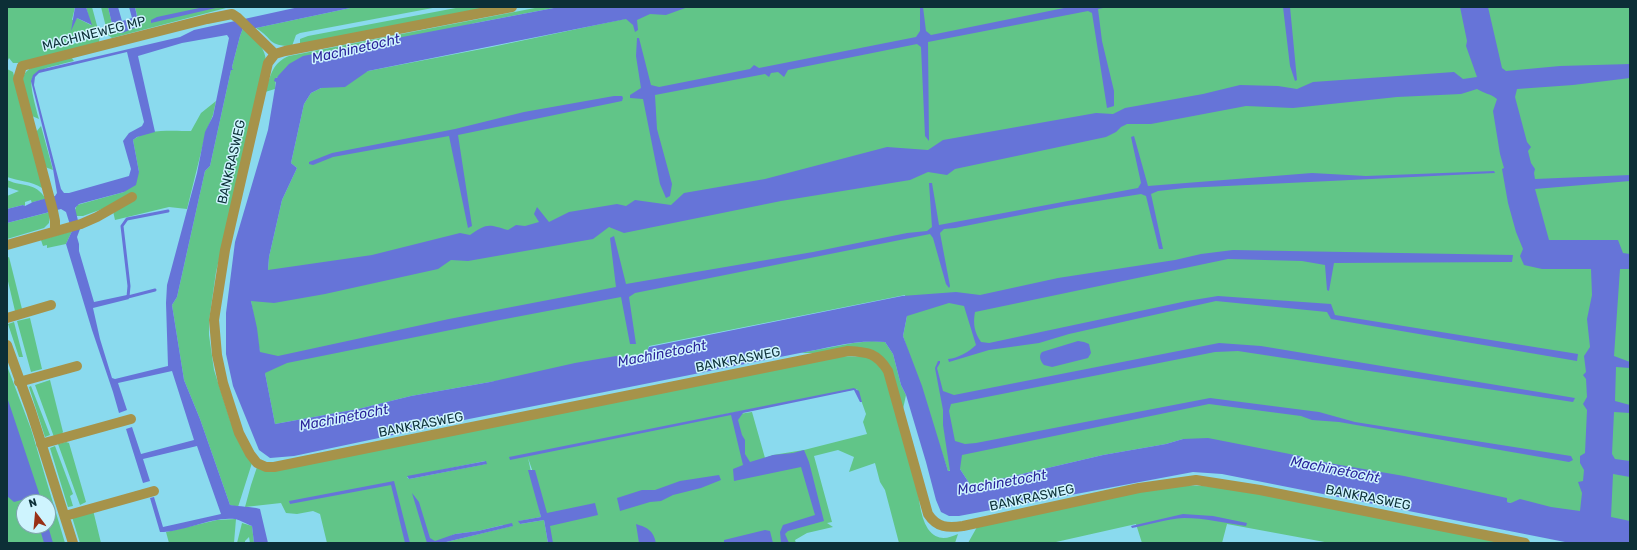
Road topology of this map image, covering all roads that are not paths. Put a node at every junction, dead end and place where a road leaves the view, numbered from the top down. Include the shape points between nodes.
1 (512, 7) edge
2 (275, 54) junction
3 (132, 198) dead end
4 (55, 230) junction
5 (7, 245) edge
6 (52, 305) dead end
7 (7, 318) edge
8 (7, 345) edge
9 (77, 366) dead end
10 (19, 382) junction
11 (131, 419) dead end
12 (41, 444) junction
13 (154, 491) dead end
14 (65, 516) junction
15 (73, 543) edge
16 (1525, 543) edge

1 - 2 street
2 - 4 street, MACHINEWEG MP via 232,14 22,66 18,79 56,220
2 - 16 street, BANKRASWEG via 268,63 227,243 214,320 223,383 239,433 257,463 266,467 282,466 848,351 880,358 888,371 928,514 941,526 963,526 1139,488 1196,480 1260,490
3 - 4 street via 81,224
4 - 5 street
6 - 7 street
8 - 10 street
9 - 10 street
10 - 12 street
11 - 12 street
12 - 14 street
13 - 14 street
14 - 15 street

